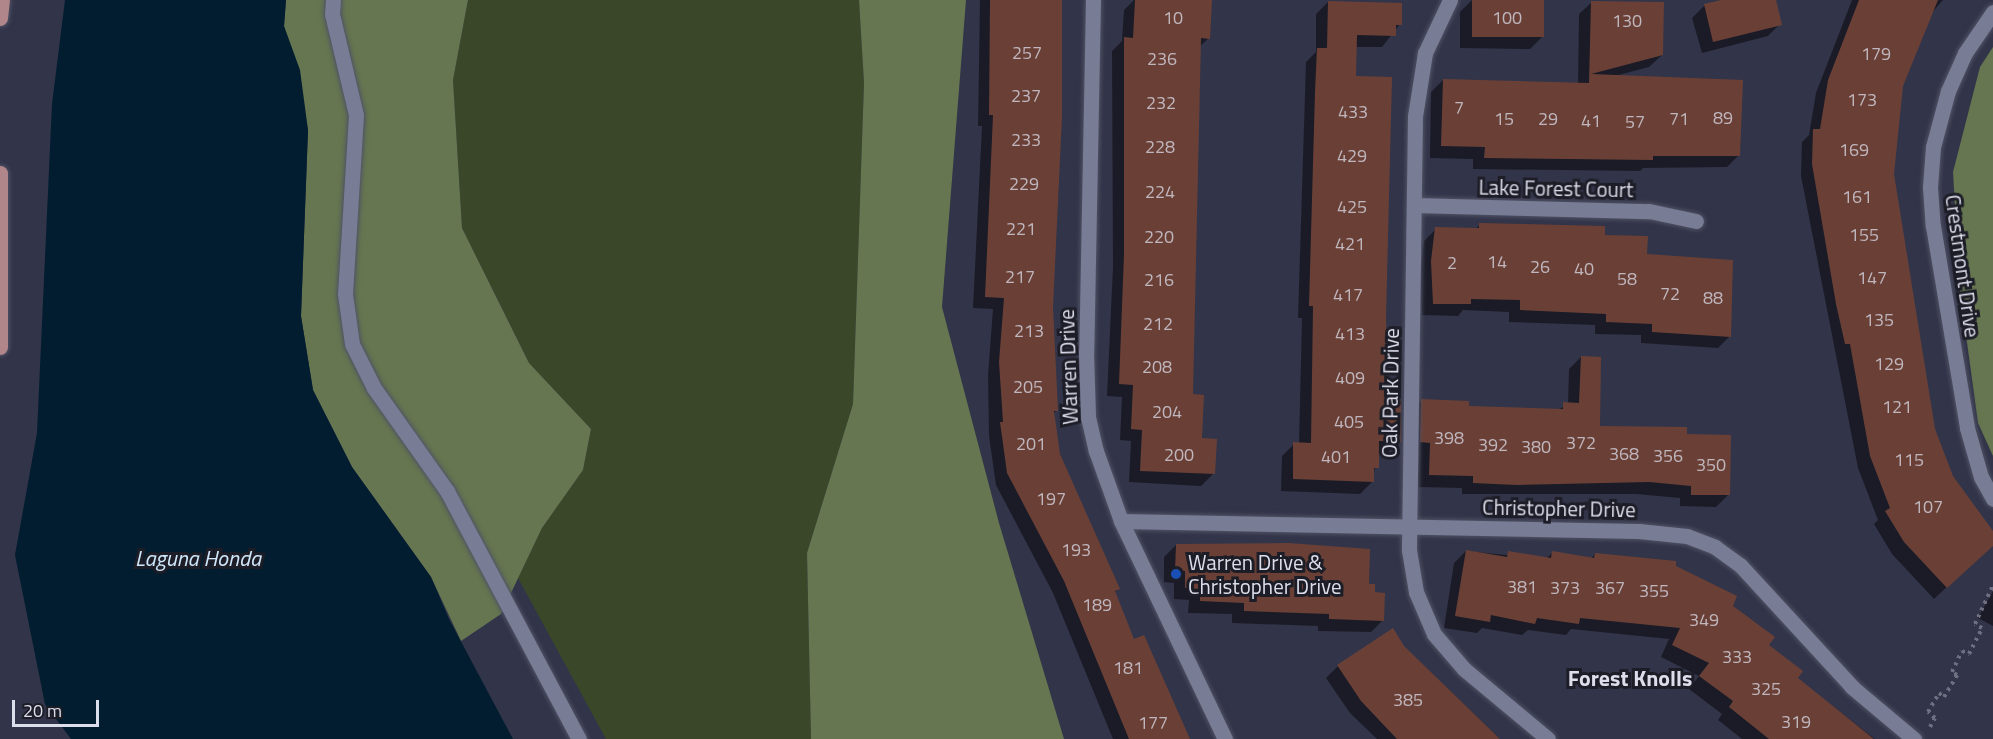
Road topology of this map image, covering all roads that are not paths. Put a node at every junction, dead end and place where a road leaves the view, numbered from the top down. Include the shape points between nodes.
1 (2, 0) edge
2 (333, 0) edge
3 (1094, 0) edge
4 (1450, 0) edge
5 (1993, 12) edge
6 (0, 18) edge
7 (0, 172) edge
8 (1414, 205) junction
9 (1696, 221) dead end
10 (0, 347) edge
11 (1993, 499) edge
12 (1121, 521) junction
13 (1408, 526) junction
14 (579, 739) edge
15 (1225, 739) edge
16 (1548, 739) edge
17 (1914, 739) edge

1 - 6 main road
2 - 14 street via 332,14 356,115 345,294 352,344 374,388 447,491
3 - 12 street, Warren Drive via 1086,386 1096,451
4 - 8 street, Oak Park Drive via 1432,31 1420,74
5 - 11 street, Crestmont Drive via 1965,53 1948,91 1933,147 1930,187 1967,428 1981,477
7 - 10 main road
8 - 9 street, Lake Forest Court via 1649,211
8 - 13 street, Oak Park Drive
12 - 13 street, Christopher Drive
12 - 15 street, Warren Drive
13 - 16 street, Oak Park Drive via 1416,592 1434,634 1464,669
13 - 17 street, Christopher Drive via 1639,531 1700,540 1740,565 1852,687

